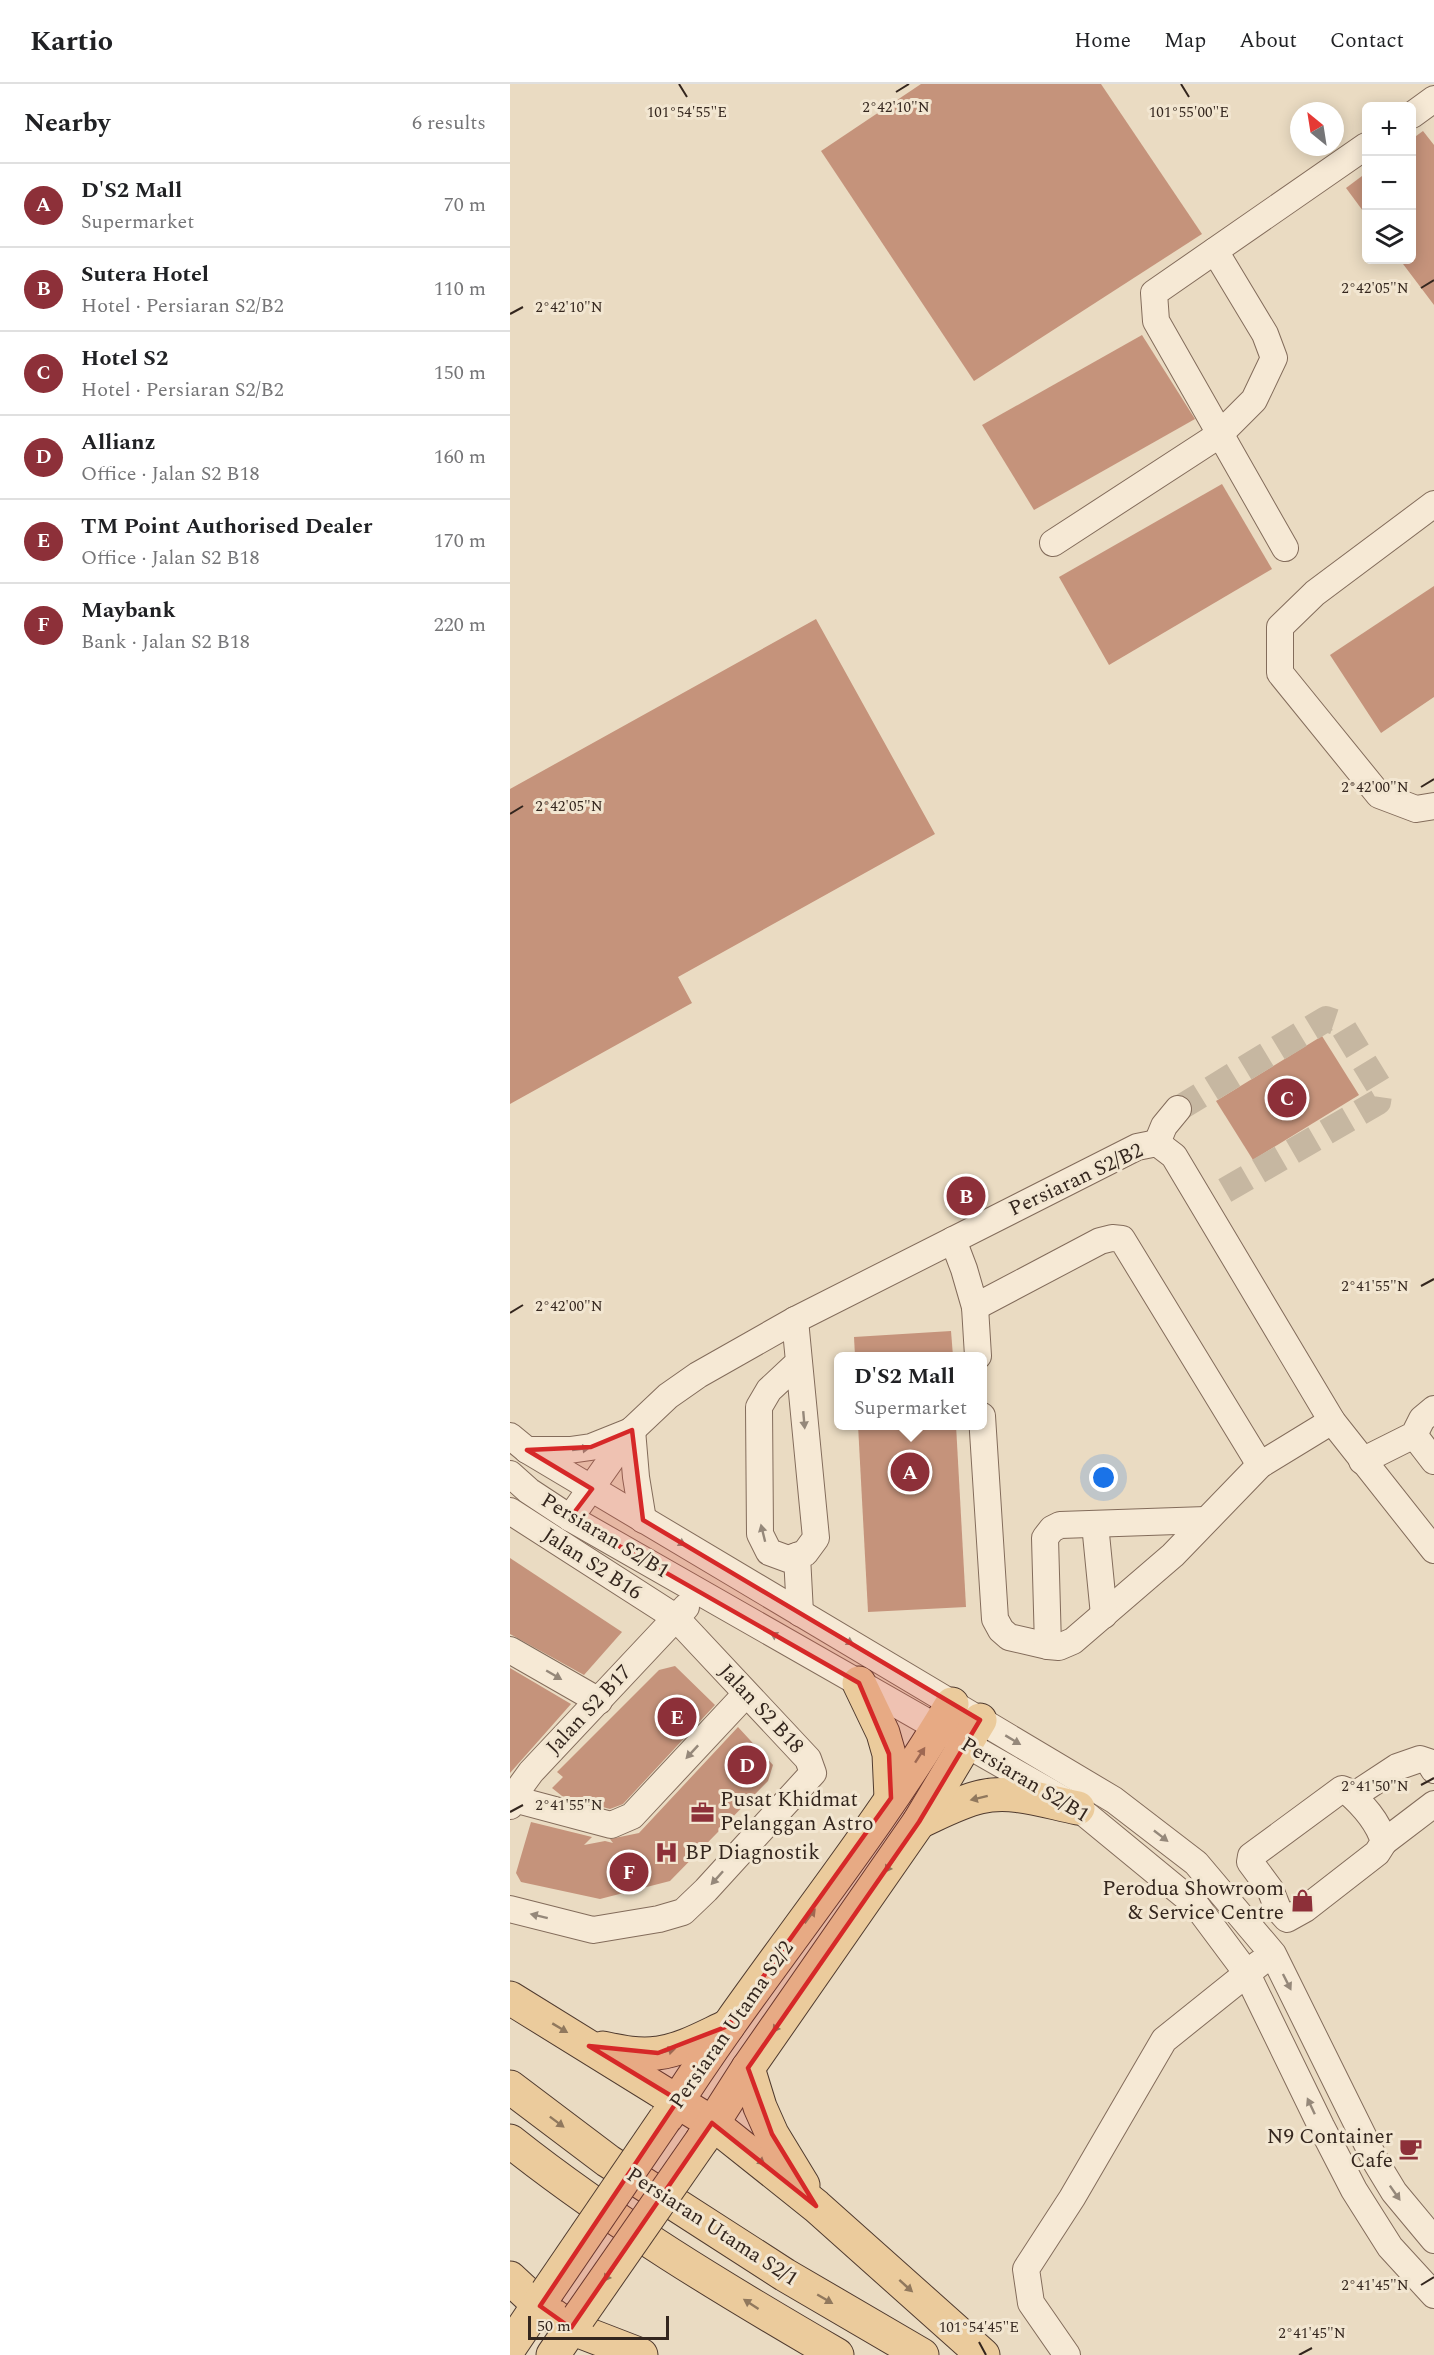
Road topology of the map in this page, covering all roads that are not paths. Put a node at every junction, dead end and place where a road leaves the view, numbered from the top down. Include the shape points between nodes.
1 (1362, 149) edge
2 (1215, 251) junction
3 (1219, 435) junction
4 (1434, 504) edge
5 (1053, 543) dead end
6 (1285, 548) dead end
7 (1434, 806) edge
8 (1178, 1109) tunnel mouth
9 (1157, 1143) junction
10 (953, 1240) junction
11 (975, 1307) junction
12 (795, 1320) junction
13 (978, 1352) edge
14 (799, 1362) junction
15 (1434, 1409) edge
16 (1332, 1421) junction
17 (632, 1430) junction
18 (983, 1430) edge
19 (1414, 1435) junction
20 (518, 1443) edge
21 (1362, 1461) junction
22 (1434, 1461) edge
23 (1260, 1465) junction
24 (510, 1474) edge
25 (592, 1489) junction
26 (529, 1491) junction
27 (510, 1510) edge
28 (570, 1518) junction
29 (643, 1520) junction
30 (1206, 1520) junction
31 (1095, 1524) junction
32 (1434, 1550) edge
33 (797, 1556) junction
34 (700, 1592) junction
35 (800, 1613) junction
36 (1104, 1615) junction
37 (675, 1617) junction
38 (1048, 1646) junction
39 (510, 1650) edge
40 (859, 1683) junction
41 (746, 1694) junction
42 (598, 1701) junction
43 (945, 1716) junction
44 (973, 1732) junction
45 (1434, 1770) edge
46 (1353, 1796) junction
47 (891, 1798) junction
48 (511, 1801) edge
49 (1434, 1804) edge
50 (1078, 1808) junction
51 (919, 1822) junction
52 (1383, 1842) junction
53 (510, 1909) edge
54 (1278, 1909) junction
55 (1252, 1929) junction
56 (1273, 1954) junction
57 (1246, 1972) junction
58 (510, 1998) edge
59 (728, 2026) junction
60 (589, 2046) junction
61 (748, 2068) junction
62 (510, 2087) edge
63 (672, 2109) junction
64 (707, 2131) junction
65 (510, 2141) edge
66 (816, 2206) junction
67 (1434, 2240) edge
68 (510, 2278) edge
69 (1434, 2295) edge
70 (544, 2299) junction
71 (575, 2323) junction
72 (510, 2347) edge
73 (553, 2355) edge
74 (641, 2355) edge
75 (837, 2355) edge
76 (922, 2355) edge
77 (983, 2355) edge
78 (1067, 2355) edge

1 - 2 street
2 - 3 street via 1265,334 1274,357 1254,400
2 - 3 street via 1154,293 1156,321
3 - 5 street
3 - 6 street
4 - 7 street via 1315,593 1280,627 1280,673 1379,795 1416,809
8 - 9 street
9 - 10 street, Persiaran S2/B2 via 1137,1147
9 - 16 street, Persiaran S2/B2 via 1174,1156
10 - 11 street
10 - 12 street, Persiaran S2/B2
11 - 13 street
11 - 23 street via 1100,1241 1122,1239
12 - 14 street
12 - 17 street, Persiaran S2/B2 via 698,1375
14 -> 33 street via 816,1538 805,1553
33 -> 14 street via 788,1559 770,1552 760,1534 759,1407 769,1390
15 - 19 street via 1422,1419
16 - 21 street, Persiaran S2/B2
16 - 23 street
20 -> 17 street via 570,1450 591,1447
17 - 25 street, Persiaran S2/B2
17 - 29 street
18 - 38 street via 995,1619 1009,1637
19 - 21 street
19 - 22 street
20 - 25 street, Persiaran S2/B1
21 - 32 street, Persiaran S2/B2
23 - 30 street
24 - 26 street, Persiaran S2/B1
25 - 28 street, Persiaran S2/B2
25 - 29 street, Persiaran S2/B1
26 - 27 street
26 - 28 street, Persiaran S2/B1
27 - 37 street, Jalan S2 B16
28 - 34 street, Persiaran S2/B1
29 -> 35 street, Persiaran S2/B1
30 - 31 street
30 - 36 street via 1173,1555
31 - 36 street
31 - 38 street via 1060,1525 1045,1538
33 - 35 street
34 - 37 street, Jalan S2 B17
40 -> 34 street, Persiaran S2/B1
35 -> 43 street, Persiaran S2/B1
36 - 38 street via 1073,1641 1059,1647
37 - 41 street, Jalan S2 B18
37 - 42 street, Jalan S2 B17
39 -> 42 street
40 - 43 street, Persiaran S2/B1
40 - 47 main road via 890,1755
41 -> 48 street via 632,1816 621,1822 611,1825
41 -> 53 street, Jalan S2 B18 via 808,1759 813,1773 683,1912 593,1930
42 - 48 street, Jalan S2 B17 via 531,1772
43 - 44 street, Persiaran S2/B1
47 -> 43 main road, Persiaran Utama S2/2
44 - 50 street, Persiaran S2/B1
44 - 51 main road, Persiaran Utama S2/2
44 -> 55 street, Persiaran S2/B1 via 1114,1800 1196,1863
45 - 46 street via 1429,1762 1420,1759 1397,1767
46 - 52 street via 1374,1820
46 - 54 street via 1338,1791 1251,1856
59 -> 47 main road, Persiaran Utama S2/2 via 823,1899
49 - 52 street
50 -> 51 main road via 1001,1794 980,1797
50 - 57 street, Persiaran S2/B1 via 1196,1905
51 -> 61 main road, Persiaran Utama S2/2
52 - 54 street via 1377,1853 1305,1909 1287,1919
54 - 55 street
55 - 56 street, Persiaran S2/B1
56 - 57 street
56 -> 67 street, Persiaran S2/B1 via 1377,2164 1394,2192
69 -> 57 street, Persiaran S2/B1 via 1390,2247 1354,2190
57 - 78 street via 1164,2040 1026,2269 1031,2302
58 -> 60 main road
60 -> 59 main road via 658,2054
59 - 63 main road, Persiaran Utama S2/2
60 - 63 main road
61 - 64 main road, Persiaran Utama S2/2
61 - 66 main road via 772,2134
62 -> 76 main road, Persiaran Utama S2/1 via 608,2161 784,2275
63 - 64 main road
63 - 70 main road, Persiaran Utama S2/2, bridge
64 -> 66 main road
64 -> 71 main road, Persiaran Utama S2/2, bridge
75 -> 65 main road, Persiaran Utama S2/1 via 758,2309 562,2182
66 -> 77 main road
68 - 70 main road
70 - 71 main road
70 - 72 main road, Persiaran Utama S2/2
71 - 73 main road, Persiaran Utama S2/2
71 - 74 main road

